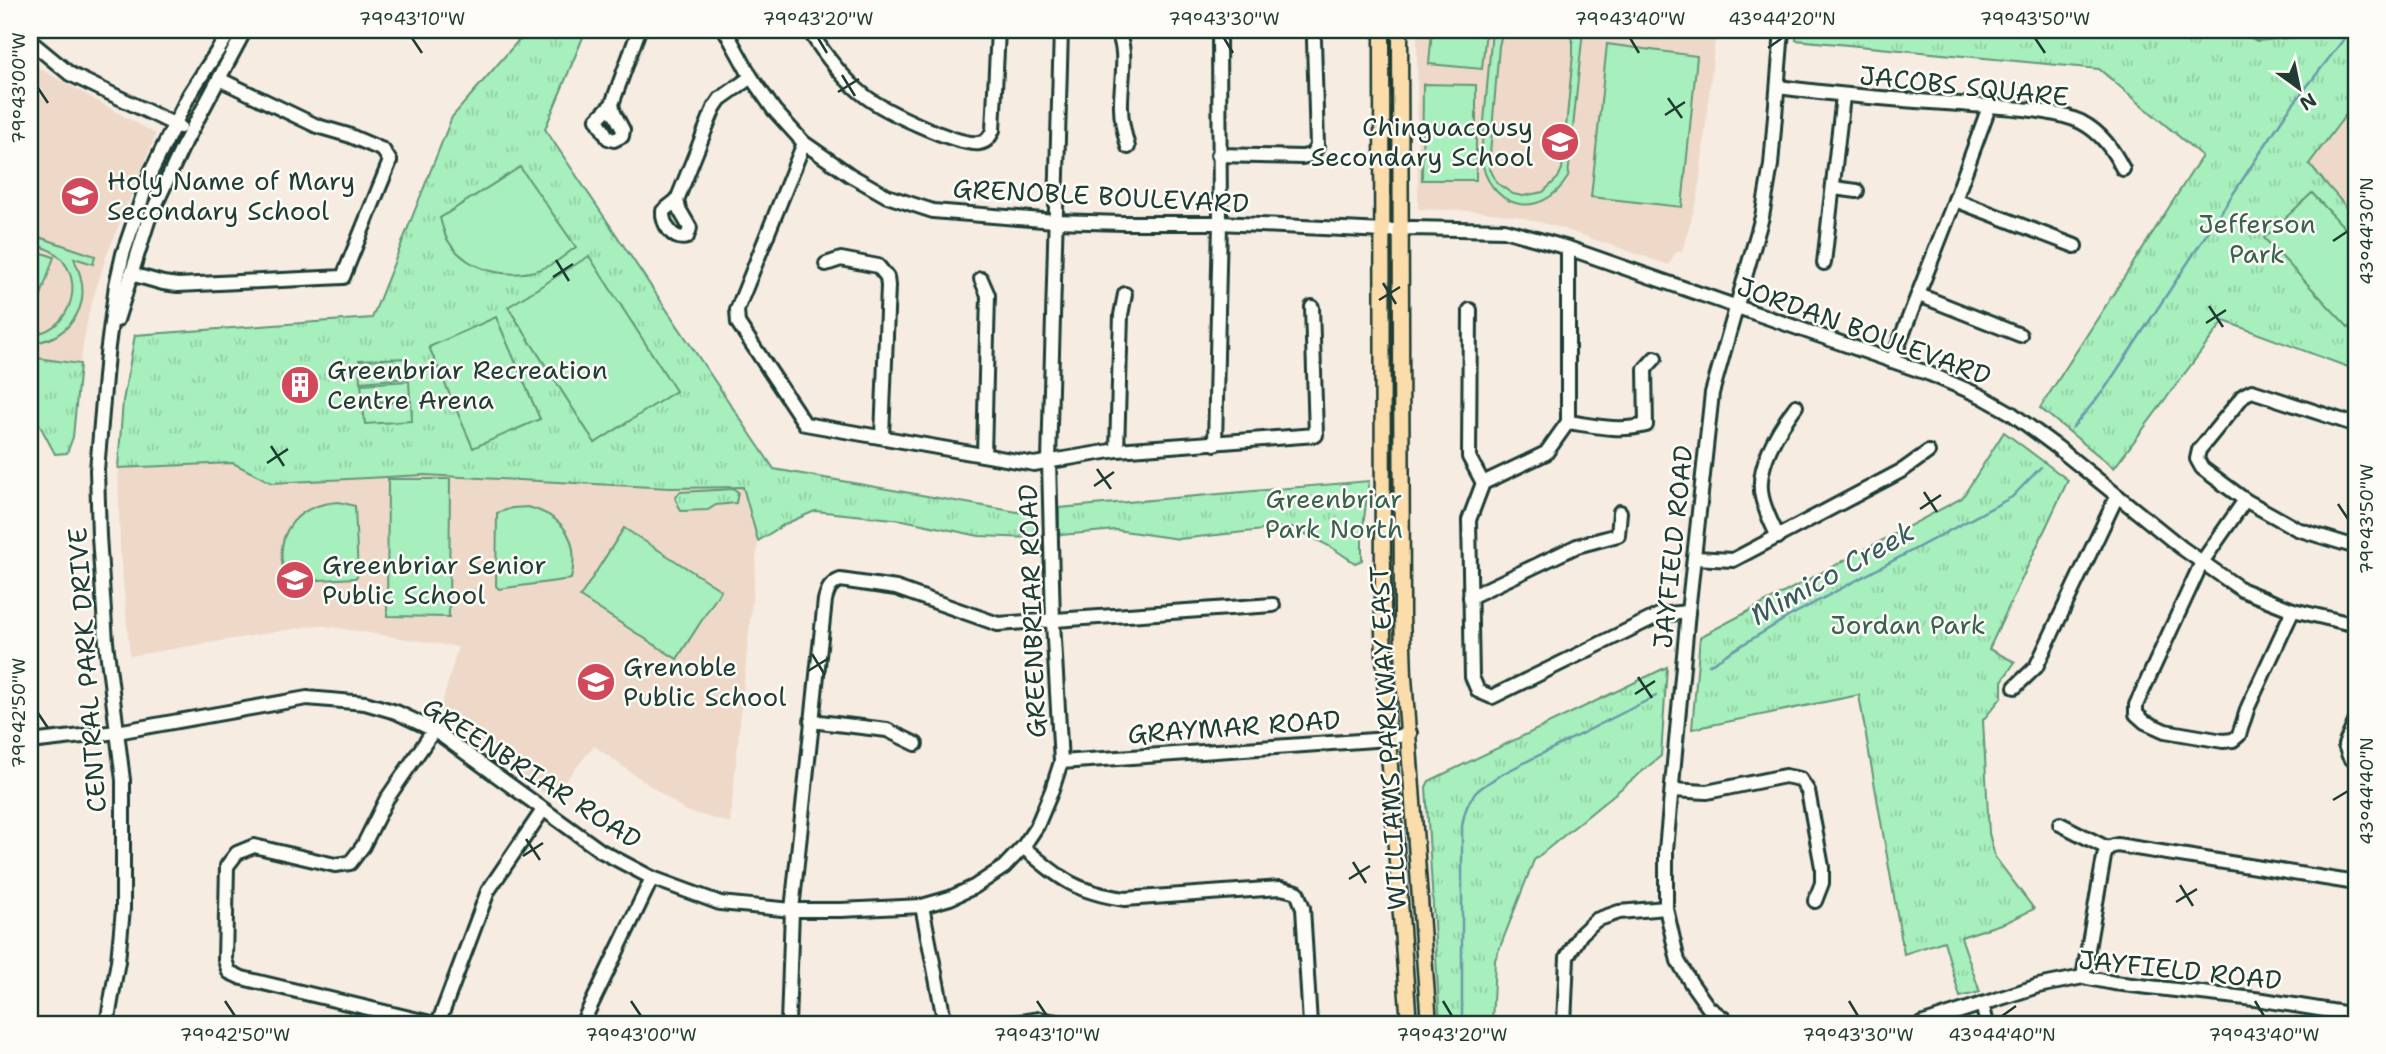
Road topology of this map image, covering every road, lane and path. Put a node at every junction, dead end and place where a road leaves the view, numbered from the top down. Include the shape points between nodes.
1 (231, 30) edge
2 (245, 30) edge
3 (639, 30) edge
4 (725, 30) edge
5 (809, 30) edge
6 (998, 30) edge
7 (1043, 30) edge
8 (1115, 30) edge
9 (1382, 30) edge
10 (1400, 30) edge
11 (1782, 30) edge
12 (1060, 31) edge
13 (1219, 34) dead end
14 (1314, 40) dead end
15 (30, 41) edge
16 (751, 77) junction
17 (219, 79) junction
18 (1778, 87) junction
19 (1843, 96) junction
20 (612, 104) dead end
21 (1989, 107) junction
22 (173, 124) junction
23 (190, 132) junction
24 (804, 143) junction
25 (1128, 147) dead end
26 (1218, 155) junction
27 (2123, 169) dead end
28 (1834, 188) junction
29 (1857, 191) dead end
30 (677, 200) dead end
31 (1955, 200) junction
32 (1055, 221) junction
33 (1220, 223) junction
34 (1401, 230) junction
35 (1384, 231) junction
36 (2076, 246) dead end
37 (1568, 248) junction
38 (1824, 262) dead end
39 (826, 264) dead end
40 (131, 274) junction
41 (981, 279) dead end
42 (1125, 293) dead end
43 (1919, 295) junction
44 (1312, 307) dead end
45 (1737, 308) junction
46 (1470, 310) dead end
47 (2020, 335) dead end
48 (107, 354) junction
49 (1655, 358) dead end
50 (1892, 360) junction
51 (1796, 406) dead end
52 (1568, 422) junction
53 (2356, 425) edge
54 (882, 436) junction
55 (1215, 444) junction
56 (1117, 450) junction
57 (1928, 452) dead end
58 (984, 455) junction
59 (1049, 461) junction
60 (1483, 483) junction
61 (2117, 496) junction
62 (2245, 500) junction
63 (1619, 512) dead end
64 (1778, 537) junction
65 (2356, 547) edge
66 (1694, 558) junction
67 (2202, 562) junction
68 (1470, 597) junction
69 (1273, 605) dead end
70 (2293, 610) junction
71 (1688, 612) junction
72 (1053, 622) junction
73 (2356, 625) edge
74 (2015, 687) dead end
75 (2356, 720) edge
76 (811, 721) junction
77 (434, 730) junction
78 (117, 732) junction
79 (1410, 733) junction
80 (1388, 738) junction
81 (30, 742) edge
82 (916, 744) dead end
83 (1060, 762) junction
84 (2356, 763) edge
85 (1672, 790) junction
86 (543, 810) junction
87 (2060, 824) dead end
88 (1023, 848) junction
89 (2108, 848) junction
90 (652, 878) junction
91 (2356, 883) edge
92 (1815, 901) dead end
93 (922, 906) junction
94 (1666, 908) junction
95 (792, 910) junction
96 (2083, 977) junction
97 (1982, 1004) junction
98 (2352, 1018) edge
99 (107, 1024) edge
100 (437, 1024) edge
101 (582, 1024) edge
102 (788, 1024) edge
103 (945, 1024) edge
104 (1007, 1024) edge
105 (1069, 1024) edge
106 (1310, 1024) edge
107 (1409, 1024) edge
108 (1429, 1024) edge
109 (1564, 1024) edge
110 (1731, 1024) edge
111 (1921, 1024) edge
112 (1987, 1024) edge

1 - 22 street, CENTRAL PARK DRIVE
2 - 17 street, CENTRAL PARK DRIVE
3 - 20 street
4 - 16 street, GRENOBLE BOULEVARD
5 - 6 street via 834,66 864,95 899,117 980,144 993,130
7 - 12 street
8 - 25 street via 1123,44 1121,106
9 - 35 main road, WILLIAMS PARKWAY EAST
10 - 34 main road, WILLIAMS PARKWAY EAST
11 - 18 street, JAYFIELD ROAD
12 - 32 street, GREENBRIAR ROAD
13 - 26 street
14 - 26 street via 1317,147 1311,155
15 - 22 street via 70,74
16 - 24 street, GRENOBLE BOULEVARD
16 - 30 street via 719,99
17 - 23 street, CENTRAL PARK DRIVE
17 - 40 street via 317,126 383,150 390,161 343,277 178,285
18 - 19 street, JACOBS SQUARE
18 - 45 street, JAYFIELD ROAD via 1762,217
19 - 21 street, JACOBS SQUARE
19 - 28 street
21 - 27 street, JACOBS SQUARE via 2048,113 2084,124 2105,140
21 - 31 street
22 - 23 street
22 - 48 street, CENTRAL PARK DRIVE via 123,254
23 - 40 street, CENTRAL PARK DRIVE via 148,221
24 - 32 street, GRENOBLE BOULEVARD via 887,195 933,211
24 - 54 street via 741,295 738,323 805,424
26 - 33 street
28 - 29 street
28 - 38 street
31 - 36 street
31 - 43 street
32 - 33 street, GRENOBLE BOULEVARD
32 - 59 street, GREENBRIAR ROAD
33 - 35 street, GRENOBLE BOULEVARD
33 - 55 street
34 - 35 street, JORDAN BOULEVARD
34 - 37 street, JORDAN BOULEVARD via 1504,230
34 - 79 main road, WILLIAMS PARKWAY EAST via 1402,615
35 - 80 main road, WILLIAMS PARKWAY EAST via 1383,633
37 - 45 street, JORDAN BOULEVARD
37 - 52 street
39 - 54 street via 841,259 878,266 887,277
40 - 48 street, CENTRAL PARK DRIVE
41 - 58 street via 988,295
42 - 56 street
43 - 47 street
43 - 50 street
44 - 55 street via 1316,435
45 - 50 street, JORDAN BOULEVARD
45 - 66 street, JAYFIELD ROAD via 1712,393
46 - 60 street via 1469,457
48 - 78 street, CENTRAL PARK DRIVE via 97,483 106,642
49 - 52 street via 1645,369 1646,425 1628,429
50 - 61 street, JORDAN BOULEVARD via 1959,386 2011,413
51 - 64 street via 1761,478 1761,494
52 - 60 street via 1546,453
53 - 62 street via 2252,391 2244,394 2199,450 2197,459 2202,468
54 - 58 street
55 - 56 street
56 - 59 street
57 - 64 street
58 - 59 street via 1034,464
59 - 72 street, GREENBRIAR ROAD
60 - 68 street via 1469,520
61 - 67 street, JORDAN BOULEVARD
61 - 74 street via 2036,667
62 - 65 street via 2297,529
62 - 67 street
63 - 68 street via 1618,535 1577,546
64 - 66 street via 1733,560
66 - 71 street, JAYFIELD ROAD
67 - 70 street, JORDAN BOULEVARD via 2242,590
67 - 70 street via 2136,705 2136,713 2145,722 2165,731 2233,740
68 - 71 street via 1472,677 1478,691 1492,697 1659,615
69 - 72 street
70 - 73 street, JORDAN BOULEVARD
71 - 85 street, JAYFIELD ROAD
72 - 76 street via 998,624 896,588 840,580 833,583 825,600
72 - 83 street, GREENBRIAR ROAD
75 - 84 street via 2345,745
76 - 82 street via 887,730
76 - 95 street
77 - 78 street, GREENBRIAR ROAD via 365,703 307,698
77 - 86 street, GREENBRIAR ROAD
77 - 100 street via 350,863 335,865 254,846 237,853 227,866 225,960 229,972 242,978
78 - 81 street, GREENBRIAR ROAD
78 - 99 street, CENTRAL PARK DRIVE via 123,780 123,909
79 - 80 street, GRAYMAR ROAD
79 - 108 main road, WILLIAMS PARKWAY EAST
80 - 83 street, GRAYMAR ROAD
80 - 107 main road, WILLIAMS PARKWAY EAST
83 - 88 street, GREENBRIAR ROAD via 1046,806
85 - 92 street via 1707,792 1785,776 1800,779 1808,791 1822,867
85 - 94 street, JAYFIELD ROAD
86 - 90 street, GREENBRIAR ROAD via 601,851
86 - 100 street via 488,891
87 - 89 street
88 - 93 street, GREENBRIAR ROAD via 974,887
88 - 106 street via 1066,881 1100,896 1125,900 1281,888 1297,892 1303,908
89 - 91 street via 2117,845
89 - 96 street
90 - 95 street, GREENBRIAR ROAD via 720,903
90 - 101 street
93 - 95 street, GREENBRIAR ROAD
93 - 103 street
94 - 109 street via 1619,912 1596,920 1581,934 1567,957
94 - 110 street, JAYFIELD ROAD via 1678,961 1690,983 1708,1007
95 - 102 street
96 - 97 street, JAYFIELD ROAD
96 - 98 street, JAYFIELD ROAD via 2263,1000
97 - 111 street, JAYFIELD ROAD
97 - 112 street
104 - 105 street via 1040,1019

